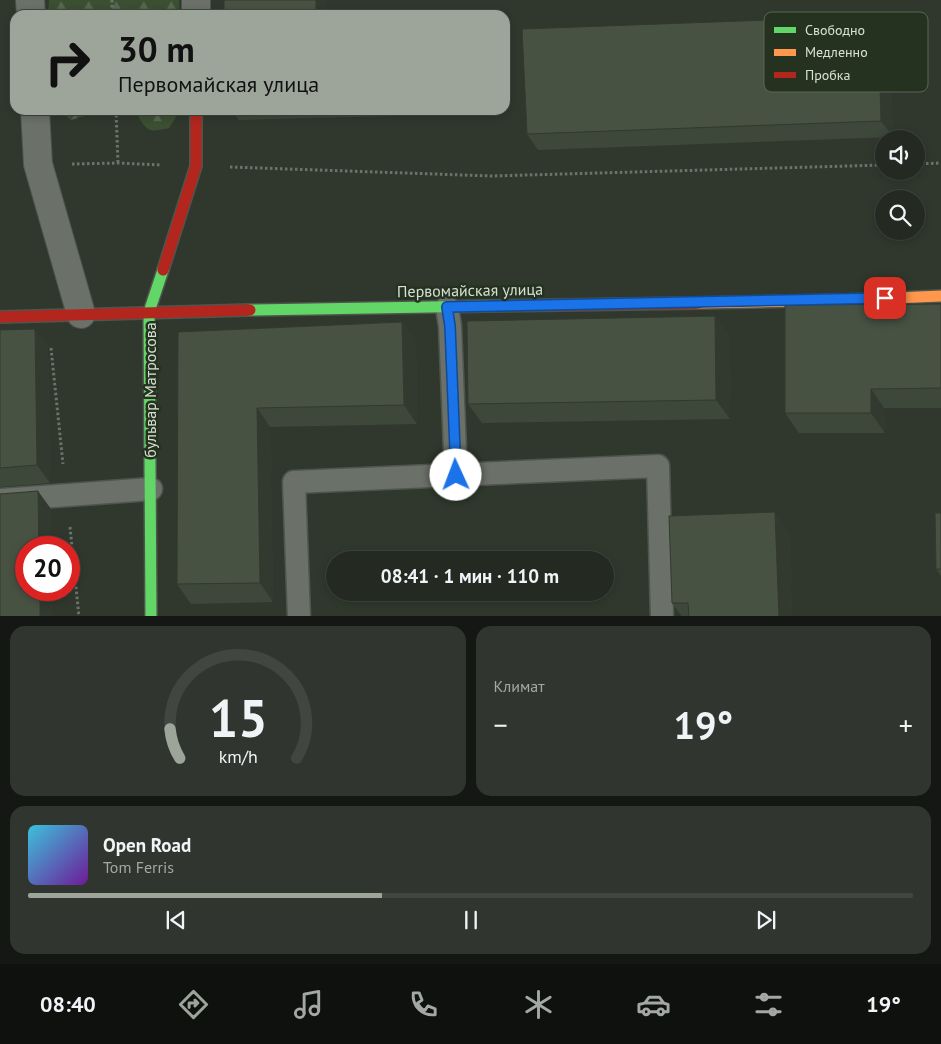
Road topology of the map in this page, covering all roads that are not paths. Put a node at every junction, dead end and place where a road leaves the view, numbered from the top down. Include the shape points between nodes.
1 (35, 115) edge
2 (196, 115) edge
3 (941, 296) edge
4 (447, 307) junction
5 (150, 312) junction
6 (81, 314) junction
7 (0, 317) edge
8 (456, 475) junction
9 (151, 489) junction
10 (0, 500) edge
11 (151, 616) edge
12 (299, 616) edge
13 (662, 616) edge

1 - 6 street via 38,164
2 - 5 street, бульвар Матросова via 196,166
3 - 4 street, Первомайская улица
4 - 5 street, Первомайская улица
4 - 8 lane
5 - 6 street, Первомайская улица
5 - 9 street, бульвар Матросова
6 - 7 street, Первомайская улица
8 - 12 lane via 294,482
8 - 13 lane via 658,466
9 - 10 lane
9 - 11 street, бульвар Матросова

